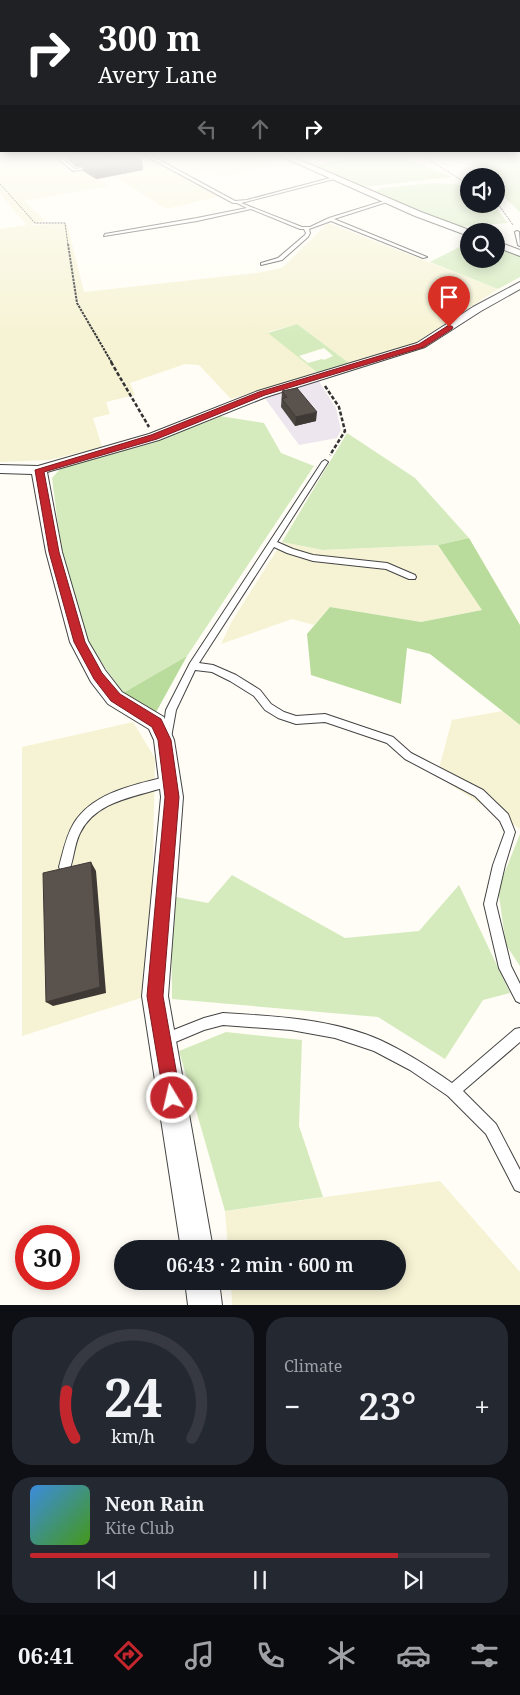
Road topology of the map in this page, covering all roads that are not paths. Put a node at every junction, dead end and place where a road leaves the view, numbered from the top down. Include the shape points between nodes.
1 (222, 215) edge
2 (268, 215) edge
3 (343, 215) edge
4 (422, 215) edge
5 (330, 219) junction
6 (306, 228) junction
7 (460, 230) edge
8 (517, 232) road end
9 (105, 235) dead end
10 (520, 245) edge
11 (505, 247) edge
12 (520, 252) edge
13 (425, 257) dead end
14 (263, 264) dead end
15 (520, 285) edge
16 (325, 462) road end
17 (0, 469) edge
18 (39, 470) junction
19 (273, 543) junction
20 (412, 576) dead end
21 (193, 666) junction
22 (166, 750) junction
23 (170, 781) junction
24 (65, 867) edge
25 (520, 997) edge
26 (520, 1034) edge
27 (163, 1041) junction
28 (453, 1091) junction
29 (520, 1184) edge
30 (196, 1240) edge
31 (203, 1290) edge
32 (205, 1305) edge

1 - 9 lane
2 - 6 lane
3 - 5 lane
4 - 7 street
5 - 6 lane
5 - 13 lane
6 - 14 lane via 306,236 280,259
8 - 10 lane
11 - 12 street
15 - 18 street via 421,345 262,394 154,437
16 - 19 lane
17 - 18 street
18 - 22 street via 54,552 79,642 115,698 156,723
19 - 20 lane via 313,558 387,566
19 - 21 lane
21 - 22 lane via 171,710
21 - 25 lane via 213,669 233,678 257,693 268,707 281,715 296,720 325,718 390,740 408,756 478,793 504,818 510,832 490,904 504,968
22 - 23 street
23 - 24 lane via 129,791 102,803 80,823
23 - 27 street via 172,797 155,996
26 - 28 lane
27 - 28 lane via 224,1019 291,1024 335,1032 376,1045
27 - 30 street
28 - 29 lane via 491,1129
31 - 32 street

